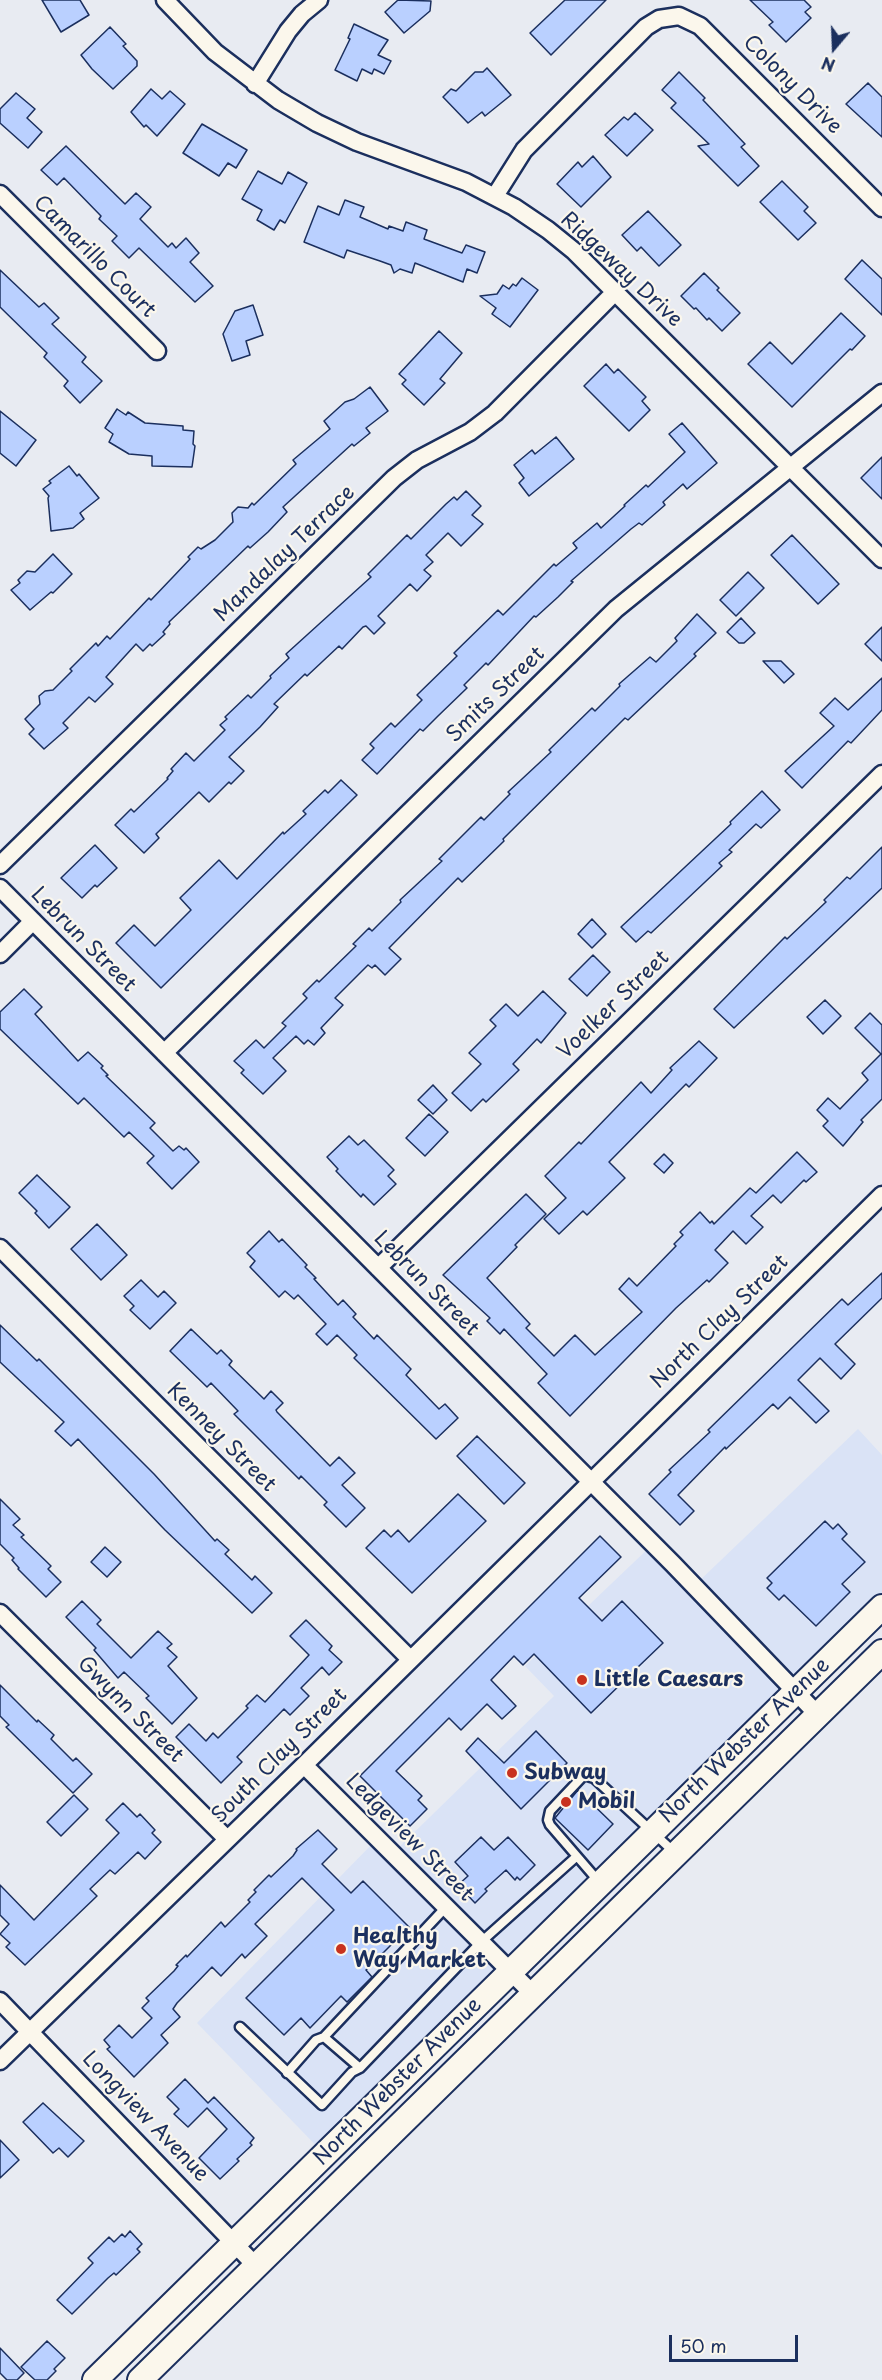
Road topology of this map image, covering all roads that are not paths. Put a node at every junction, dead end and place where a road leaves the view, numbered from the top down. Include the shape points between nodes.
1 (165, 0) edge
2 (319, 0) edge
3 (255, 84) junction
4 (0, 194) edge
5 (495, 196) junction
6 (882, 208) edge
7 (615, 292) junction
8 (157, 351) dead end
9 (882, 393) edge
10 (790, 467) junction
11 (882, 559) edge
12 (882, 774) edge
13 (0, 865) edge
14 (0, 888) edge
15 (33, 921) junction
16 (0, 954) edge
17 (164, 1053) junction
18 (882, 1195) edge
19 (0, 1248) edge
20 (378, 1268) junction
21 (590, 1481) junction
22 (882, 1607) edge
23 (0, 1613) edge
24 (882, 1652) edge
25 (410, 1659) junction
26 (796, 1691) junction
27 (818, 1715) junction
28 (304, 1765) junction
29 (654, 1831) junction
30 (227, 1839) junction
31 (676, 1853) junction
32 (576, 1857) junction
33 (600, 1883) junction
34 (446, 1907) junction
35 (481, 1941) junction
36 (511, 1971) junction
37 (533, 1994) junction
38 (0, 2001) edge
39 (240, 2027) dead end
40 (30, 2031) junction
41 (324, 2037) junction
42 (0, 2061) edge
43 (360, 2068) junction
44 (287, 2073) junction
45 (234, 2243) junction
46 (256, 2266) junction
47 (95, 2380) edge
48 (140, 2380) edge

1 - 3 street, Ridgeway Drive via 215,52
2 - 3 street via 288,31
3 - 5 street, Ridgeway Drive via 317,123 357,142
4 - 8 street, Camarillo Court
5 - 6 street, Colony Drive via 524,150 646,27 659,19 679,16 700,26
5 - 7 street, Ridgeway Drive via 548,230
7 - 10 street, Ridgeway Drive
7 - 13 street, Mandalay Terrace via 495,413 394,478
9 - 10 street, Smits Street
10 - 11 street, Ridgeway Drive
10 - 17 street, Smits Street via 616,609
12 - 20 street, Voelker Street
14 - 15 street, Lebrun Street
15 - 16 street
15 - 17 street, Lebrun Street
17 - 20 street, Lebrun Street
18 - 21 street, North Clay Street
19 - 25 street, Kenney Street
20 - 21 street, Lebrun Street
21 - 25 street, South Clay Street
21 - 26 street, Lebrun Street
22 - 26 main road, North Webster Avenue
23 - 30 street, Gwynn Street
24 - 27 main road, North Webster Avenue
25 - 28 street, South Clay Street
26 - 27 street, Lebrun Street
26 - 29 main road, North Webster Avenue
27 - 31 main road, North Webster Avenue
28 - 30 street, South Clay Street
28 - 34 street, Ledgeview Street
29 - 31 lane
29 - 32 lane via 594,1778 584,1775 550,1811 548,1820
29 - 33 main road, North Webster Avenue
30 - 40 street, South Clay Street
31 - 37 main road, North Webster Avenue
32 - 33 lane
32 - 35 lane
33 - 36 main road, North Webster Avenue
34 - 35 street, Ledgeview Street
34 - 41 lane
35 - 36 street, Ledgeview Street
35 - 43 lane
36 - 37 street, Ledgeview Street
36 - 45 main road, North Webster Avenue
37 - 46 main road, North Webster Avenue
38 - 40 street, Longview Avenue
39 - 44 lane
40 - 42 street, South Clay Street
40 - 45 street, Longview Avenue
41 - 43 lane
41 - 44 lane via 316,2040
43 - 44 lane via 322,2105
45 - 46 street, Longview Avenue
45 - 47 main road, North Webster Avenue
46 - 48 main road, North Webster Avenue

